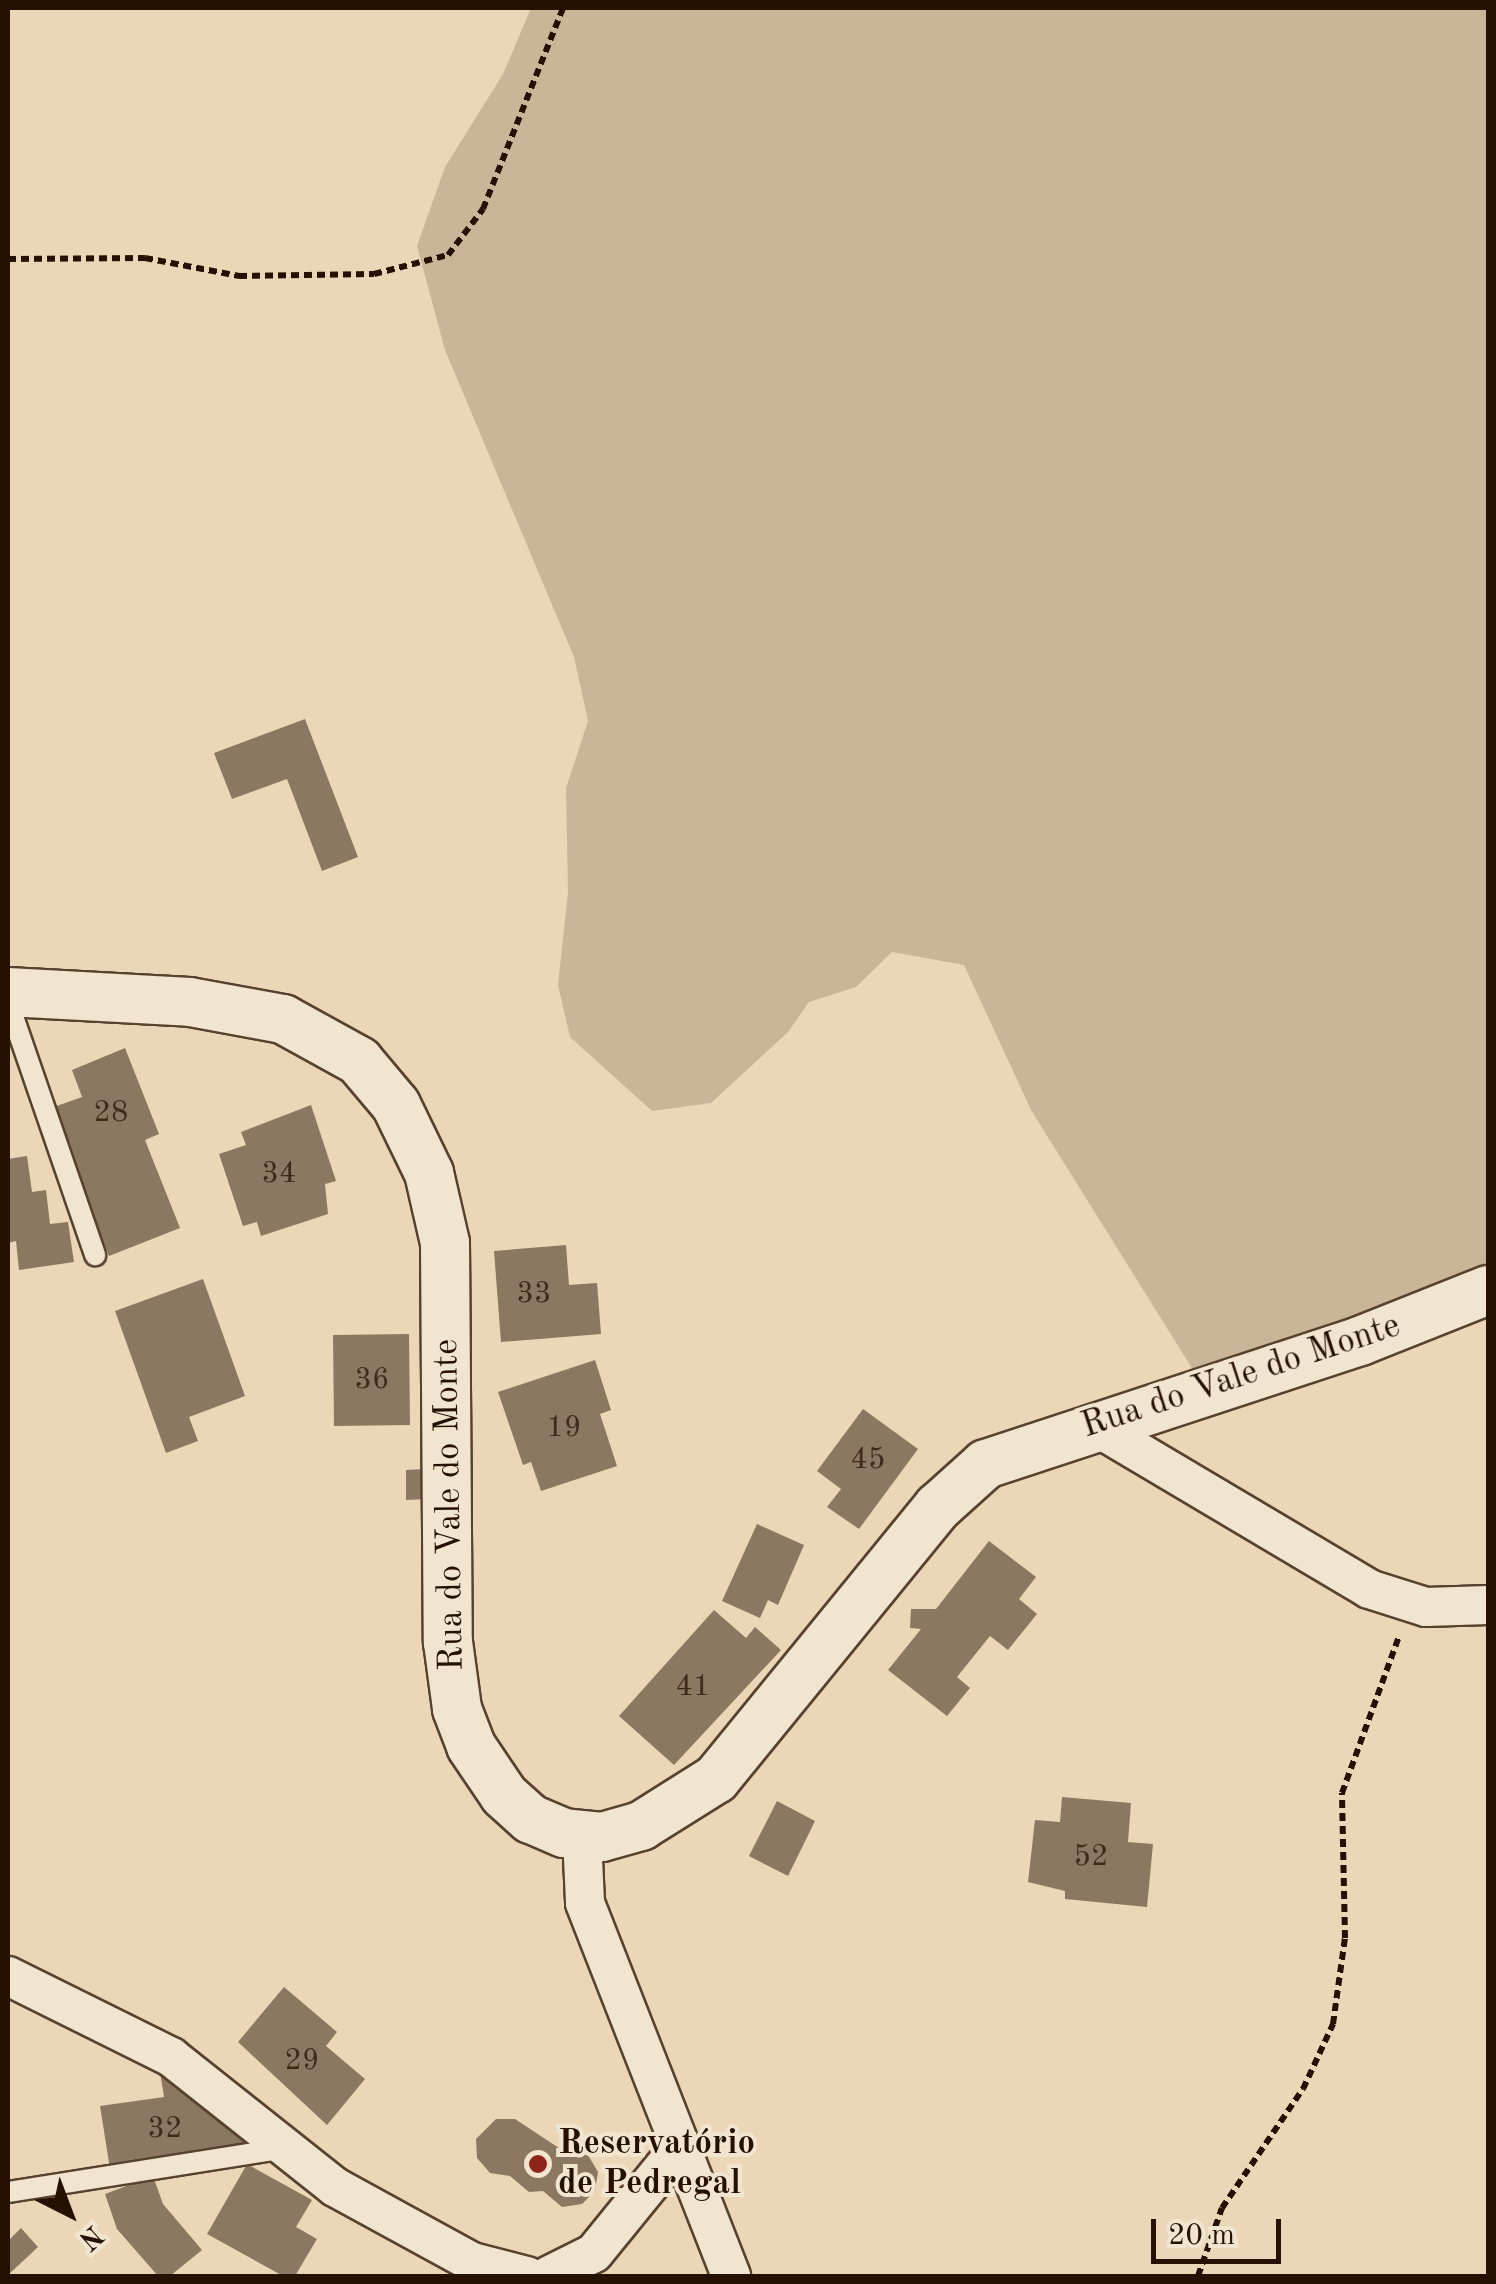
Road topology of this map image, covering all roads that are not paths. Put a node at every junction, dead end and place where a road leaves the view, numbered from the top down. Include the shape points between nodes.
1 (8, 992) edge
2 (8, 1002) edge
3 (95, 1255) dead end
4 (1488, 1290) edge
5 (1095, 1426) junction
6 (1488, 1605) edge
7 (582, 1836) junction
8 (8, 1976) edge
9 (284, 2148) junction
10 (680, 2148) junction
11 (8, 2192) edge
12 (526, 2276) edge
13 (548, 2276) edge
14 (731, 2276) edge

1 - 7 street, Rua do Vale do Monte via 206,1004 283,1018 348,1053 396,1105 429,1173 445,1243 448,1642 457,1709 471,1746 517,1808 546,1827
2 - 3 lane
4 - 5 street, Rua do Vale do Monte via 1360,1341
5 - 6 street via 1341,1574 1412,1604
5 - 7 street, Rua do Vale do Monte via 1000,1456 962,1483 746,1749 699,1793 642,1826
7 - 10 street via 585,1903
8 - 9 street via 171,2057
9 - 11 lane
9 - 12 street via 319,2178 456,2254
10 - 13 street via 594,2253
10 - 14 street

